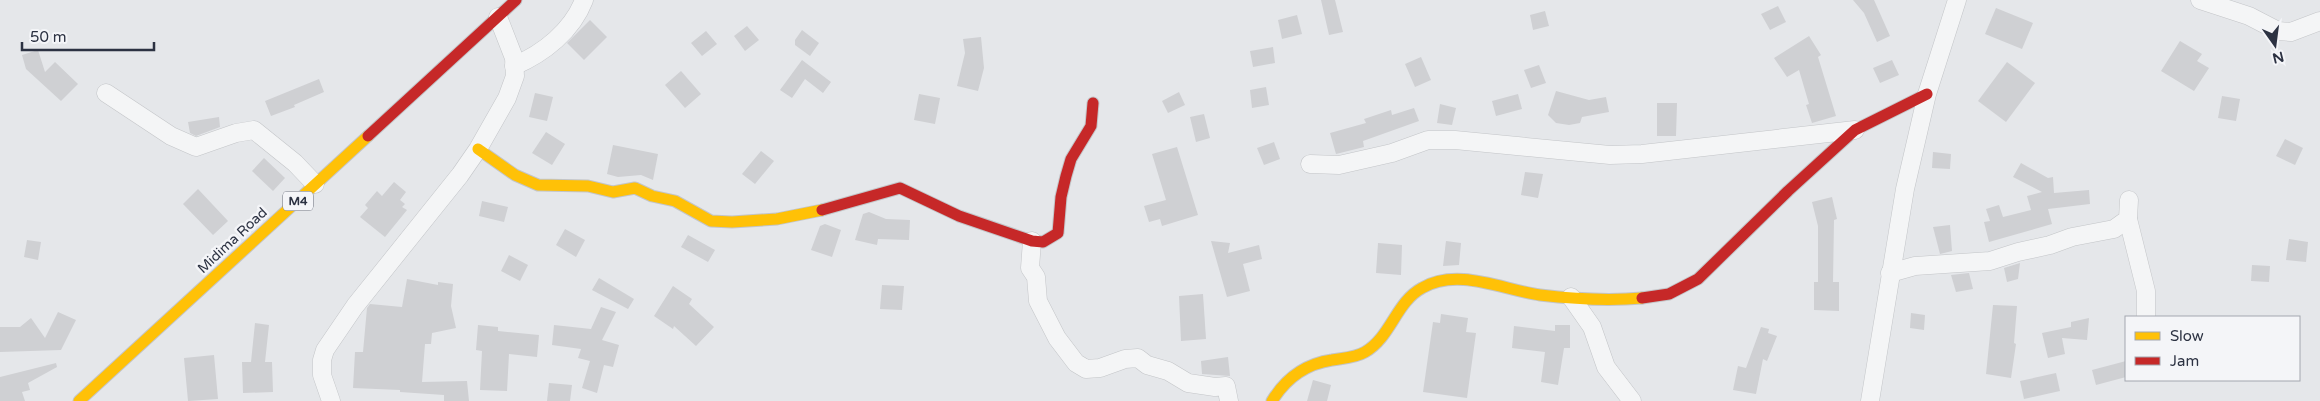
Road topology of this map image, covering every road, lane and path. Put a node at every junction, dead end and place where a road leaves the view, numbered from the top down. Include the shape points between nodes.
1 (516, 0) edge
2 (584, 0) edge
3 (1957, 0) edge
4 (2200, 0) edge
5 (498, 17) junction
6 (2320, 21) edge
7 (514, 66) junction
8 (106, 93) dead end
9 (1927, 94) junction
10 (1093, 103) dead end
11 (1856, 130) junction
12 (478, 149) junction
13 (1310, 164) dead end
14 (315, 184) junction
15 (2129, 200) dead end
16 (2128, 220) junction
17 (1032, 241) junction
18 (1890, 273) junction
19 (1570, 297) junction
20 (2146, 316) edge
21 (79, 401) edge
22 (331, 401) edge
23 (1229, 401) edge
24 (1272, 401) edge
25 (1632, 401) edge
26 (1870, 401) edge

1 - 5 street, Midima Road / M4
2 - 7 street via 571,24 558,38 530,59
3 - 9 street
4 - 6 street via 2250,16 2278,31 2291,32
5 - 7 street
5 - 14 street, Midima Road / M4
7 - 12 street via 515,76 507,98
8 - 14 street via 171,136 196,147 254,130
9 - 11 street
9 - 18 street
10 - 17 street via 1091,126 1070,159 1061,197 1058,233 1043,242
11 - 13 street via 1610,155 1428,140 1392,153 1339,165
11 - 19 street via 1688,286 1668,295 1648,298
12 - 17 street via 515,175 538,184 588,186 613,192 635,188 675,201 711,221 777,219 816,212 900,188 959,216
12 - 22 street via 355,306 325,350 322,375
14 - 21 street, Midima Road / M4
15 - 16 street
16 - 18 street via 2114,229 2072,237 1990,261 1915,266
16 - 20 street via 2146,291
17 - 23 street via 1030,268 1036,277 1038,301 1057,338 1076,362 1086,369 1138,358 1188,384 1226,386
18 - 26 street
19 - 24 street via 1529,293 1464,280 1436,282 1414,291 1370,350 1357,356 1309,365 1296,372
19 - 25 street via 1592,327 1606,367

